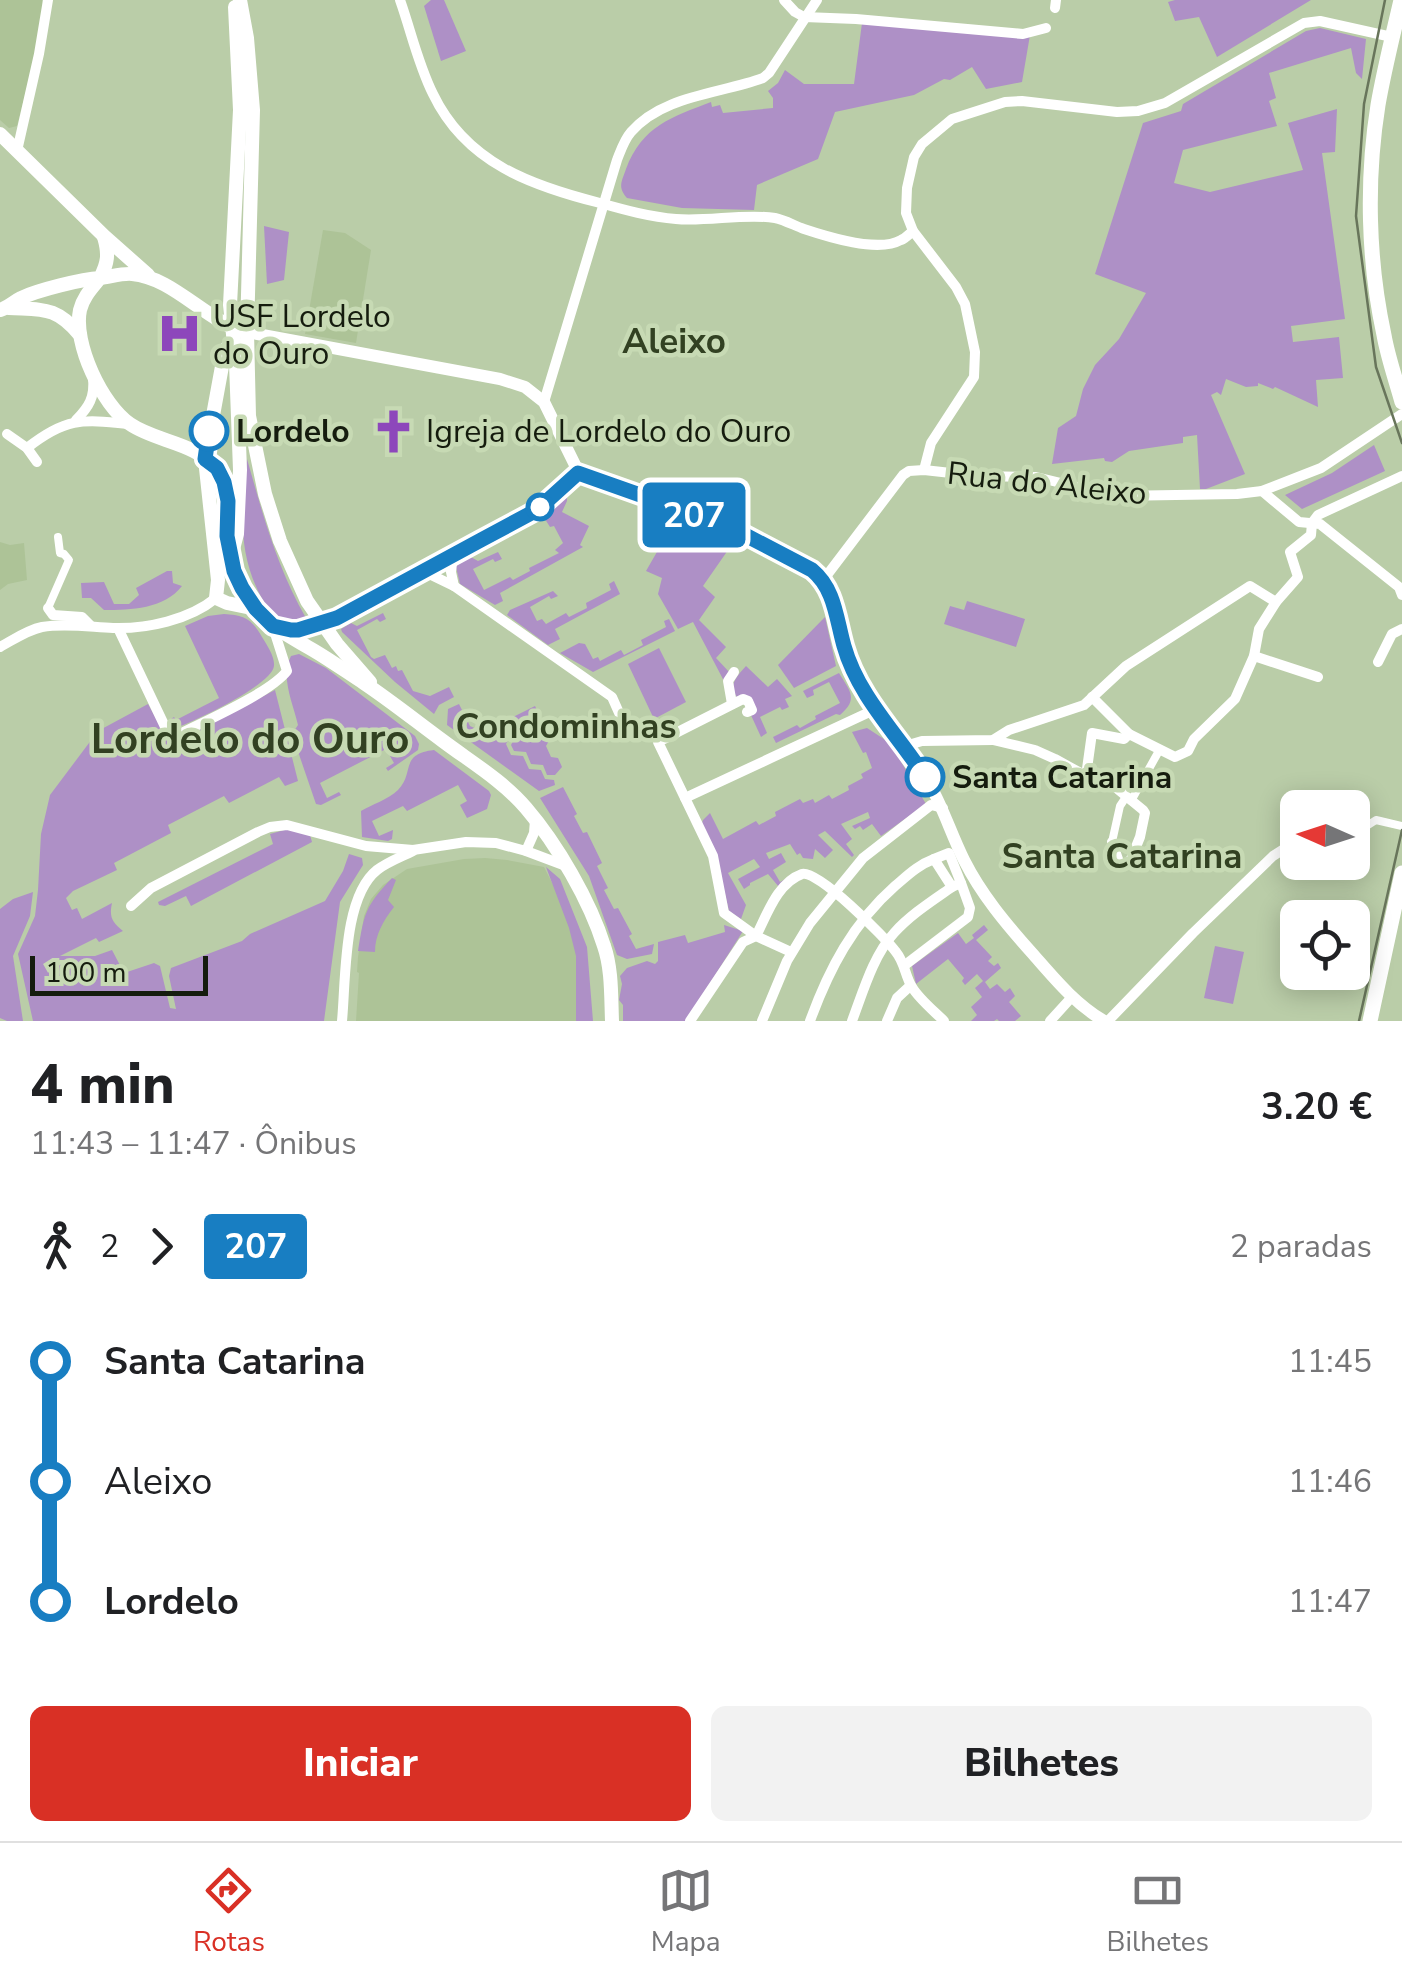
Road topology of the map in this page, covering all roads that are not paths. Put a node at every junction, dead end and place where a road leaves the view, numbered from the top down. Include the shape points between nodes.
1 (48, 0) edge
2 (237, 0) edge
3 (400, 0) edge
4 (784, 0) edge
5 (817, 0) edge
6 (1402, 0) edge
7 (804, 17) junction
8 (1046, 28) dead end
9 (1392, 37) junction
10 (0, 134) edge
11 (17, 150) junction
12 (604, 204) junction
13 (913, 230) junction
14 (104, 236) junction
15 (100, 278) junction
16 (153, 280) junction
17 (230, 290) junction
18 (198, 304) junction
19 (4, 309) edge
20 (80, 334) junction
21 (238, 334) junction
22 (92, 373) junction
23 (544, 402) junction
24 (1402, 402) edge
25 (1402, 414) edge
26 (76, 421) junction
27 (131, 424) junction
28 (7, 434) dead end
29 (27, 448) junction
30 (205, 459) junction
31 (37, 462) dead end
32 (924, 470) junction
33 (578, 473) junction
34 (1402, 476) edge
35 (1262, 491) junction
36 (1312, 524) junction
37 (58, 537) dead end
38 (231, 555) junction
39 (453, 555) junction
40 (234, 571) junction
41 (423, 572) junction
42 (824, 579) junction
43 (218, 580) junction
44 (454, 586) junction
45 (1402, 595) edge
46 (216, 598) junction
47 (1276, 602) junction
48 (48, 608) joint
49 (256, 609) junction
50 (322, 624) junction
51 (273, 626) junction
52 (92, 627) junction
53 (118, 628) junction
54 (1402, 629) edge
55 (0, 647) edge
56 (1254, 656) junction
57 (1378, 662) dead end
58 (734, 672) dead end
59 (1318, 677) dead end
60 (380, 694) junction
61 (1092, 697) junction
62 (732, 704) junction
63 (876, 710) junction
64 (746, 712) dead end
65 (628, 732) dead end
66 (1128, 734) junction
67 (993, 740) junction
68 (905, 746) junction
69 (1160, 750) junction
70 (1086, 776) junction
71 (686, 798) junction
72 (1128, 799) junction
73 (943, 808) junction
74 (535, 820) junction
75 (1370, 823) edge
76 (1402, 826) edge
77 (1112, 842) joint
78 (366, 846) junction
79 (414, 850) junction
80 (526, 851) junction
81 (1280, 852) edge
82 (566, 866) junction
83 (377, 870) junction
84 (1402, 872) edge
85 (956, 885) junction
86 (835, 892) junction
87 (131, 906) dead end
88 (863, 918) junction
89 (756, 936) junction
90 (887, 942) junction
91 (791, 952) junction
92 (905, 965) junction
93 (910, 986) junction
94 (1071, 998) junction
95 (941, 1020) edge
96 (342, 1021) edge
97 (612, 1021) edge
98 (690, 1021) edge
99 (762, 1021) edge
100 (810, 1021) edge
101 (852, 1021) edge
102 (887, 1021) edge
103 (1050, 1021) edge
104 (1106, 1021) edge
105 (1370, 1021) edge

1 - 11 street
2 - 17 main road via 240,110
2 - 21 main road via 248,38 253,110
3 - 12 street via 434,97 471,144 524,180
4 - 7 street
5 - 7 street
6 - 9 main road
7 - 8 street via 1023,34
7 - 12 street via 762,78 681,102 638,125 616,160
9 - 13 street via 1320,21 1166,103 1117,112 1005,102 952,119 914,157 906,188
9 - 24 main road via 1371,178 1372,253
10 - 11 main road
11 - 14 main road
12 - 13 street via 679,219 775,218 882,246
12 - 23 street
13 - 32 street via 956,287 975,352 974,377 931,443
14 - 15 main road via 109,254
14 - 16 main road
15 - 16 main road via 132,274
15 - 19 main road via 21,298
15 - 20 main road via 80,307
16 - 18 main road
17 - 18 main road
17 - 21 main road
18 - 21 main road
19 - 20 main road via 48,309
20 - 22 main road
21 - 23 street via 500,379
21 - 30 main road via 225,350
21 - 38 main road via 240,470
21 - 50 main road via 265,494 280,541
22 - 26 street via 93,396
22 - 27 main road
23 - 33 street
25 - 35 street, Rua do Aleixo via 1321,468
26 - 27 street
26 - 29 street
27 - 30 main road
28 - 29 street
29 - 31 street
30 - 38 main road via 217,468 226,491
30 - 43 main road
32 - 35 street, Rua do Aleixo via 1036,477 1115,496
32 - 42 street, Rua do Aleixo via 904,476
33 - 39 street via 537,510
33 - 42 street via 728,526
34 - 36 street via 1318,515
35 - 36 street via 1299,522
36 - 45 street via 1360,554
36 - 47 street via 1311,534 1290,552 1298,577
37 - 48 street via 60,554 69,560
38 - 40 main road
39 - 41 street
39 - 44 street
40 - 43 main road
40 - 49 main road
41 - 44 street
41 - 50 street
42 - 63 street via 850,664
43 - 46 main road
44 - 65 street via 612,697
46 - 49 main road
46 - 53 street via 183,616
47 - 56 street via 1259,628
47 - 61 street via 1250,586 1126,666
48 - 52 street via 53,615 82,617
49 - 51 main road
50 - 51 main road via 298,630
50 - 60 main road
51 - 53 street via 284,676 172,736
51 - 60 main road
52 - 53 street
52 - 55 street via 44,627
54 - 57 street via 1392,634
56 - 59 street
56 - 69 street via 1236,699 1188,751 1175,757
58 - 62 street via 728,681
60 - 74 main road via 501,784
61 - 66 street
61 - 67 street
62 - 64 street via 748,700 752,710
62 - 71 street via 658,742
63 - 68 street
63 - 71 street
66 - 69 street
66 - 70 street via 1124,739 1092,733
67 - 68 street
67 - 70 street via 1035,750
68 - 73 street
69 - 72 street
70 - 72 street
71 - 89 street via 714,856 724,913
72 - 77 street via 1120,806
72 - 77 street via 1145,813 1129,864 1120,866
73 - 86 street via 930,805 902,826
73 - 94 street via 980,888
74 - 80 street
74 - 82 main road
75 - 76 street
78 - 79 street
78 - 83 street
78 - 87 street via 288,825 270,827 150,888
79 - 80 street via 466,842
79 - 83 street
80 - 82 street
81 - 104 street
82 - 97 main road via 605,948
83 - 96 street via 352,912
84 - 105 main road
85 - 88 street via 949,853 919,864
85 - 90 street
85 - 92 street via 970,908 968,917
86 - 88 street
86 - 89 street via 802,874 782,888
86 - 91 street
88 - 90 street
88 - 100 street via 833,965
89 - 91 street
89 - 98 street via 743,942
90 - 92 street
90 - 101 street
91 - 99 street
92 - 93 street
93 - 95 street
93 - 102 street
94 - 103 street
94 - 104 street

